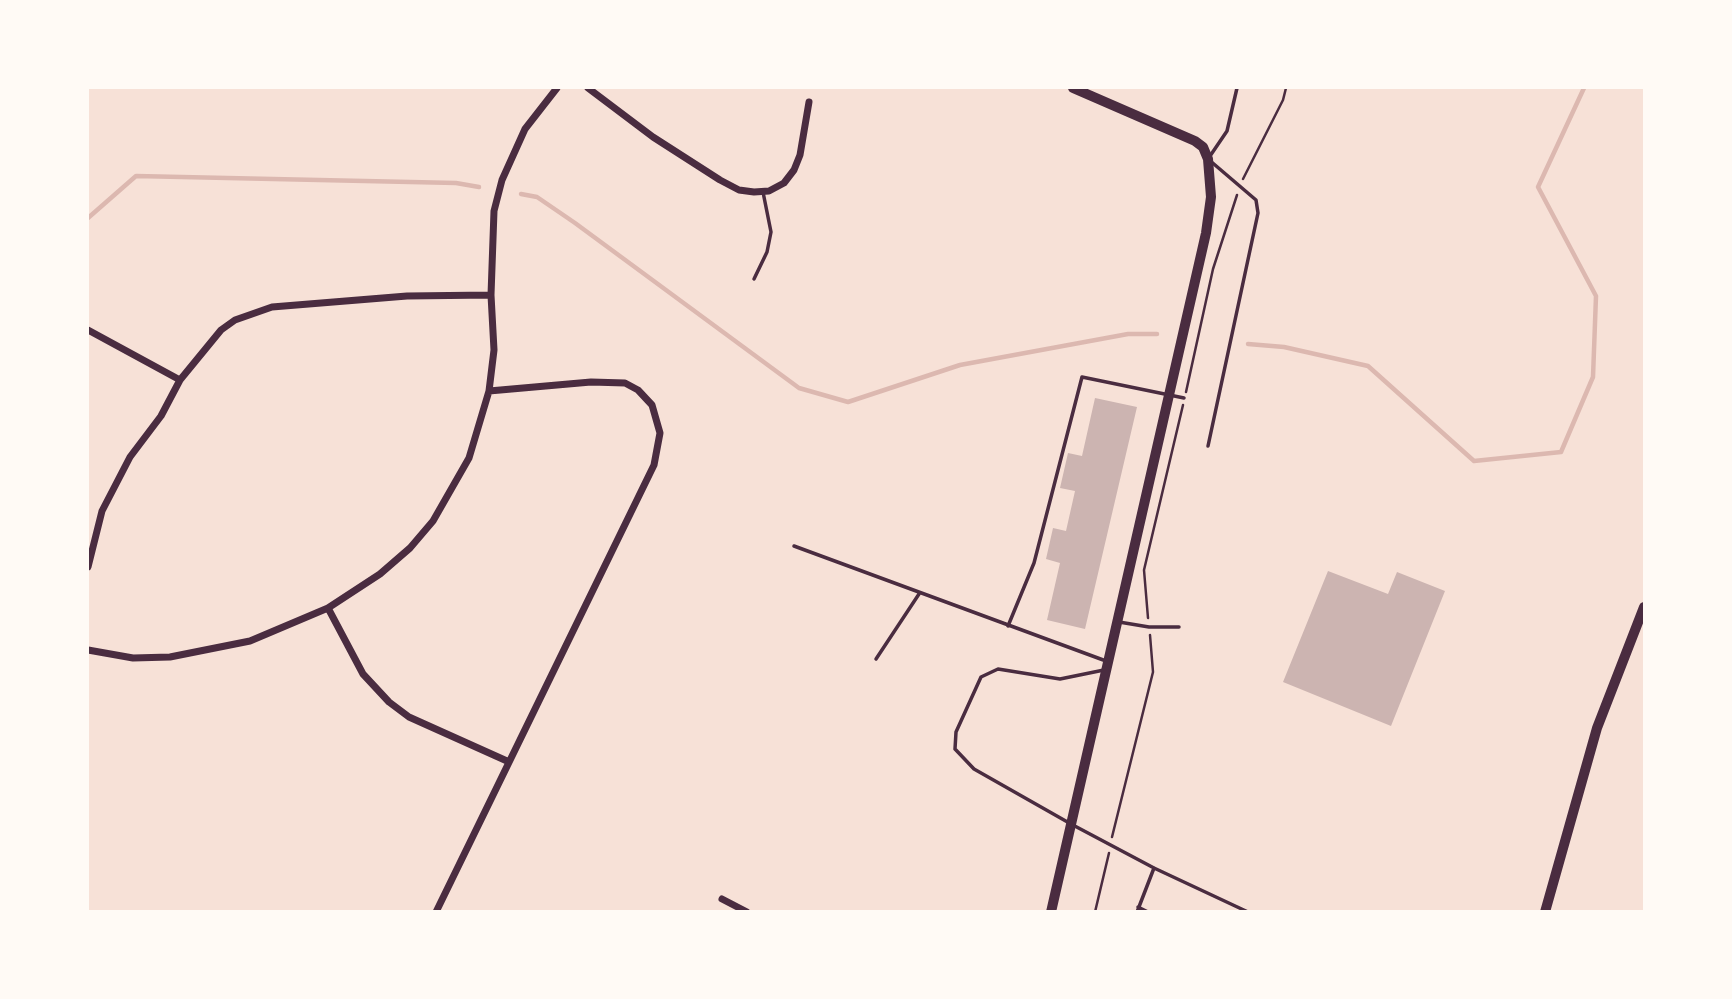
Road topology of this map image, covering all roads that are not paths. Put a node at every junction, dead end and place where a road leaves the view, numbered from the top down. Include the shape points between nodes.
1 (557, 88) edge
2 (588, 88) edge
3 (1073, 88) edge
4 (1237, 88) edge
5 (809, 102) dead end
6 (1208, 159) junction
7 (764, 192) junction
8 (754, 279) dead end
9 (491, 295) junction
10 (88, 330) edge
11 (180, 380) junction
12 (489, 391) junction
13 (1169, 395) junction
14 (1184, 398) road end
15 (1208, 446) dead end
16 (794, 546) dead end
17 (88, 567) edge
18 (919, 593) junction
19 (1644, 607) edge
20 (328, 608) junction
21 (1117, 622) junction
22 (1008, 626) junction
23 (1179, 627) dead end
24 (88, 650) edge
25 (876, 659) dead end
26 (1107, 666) junction
27 (507, 761) junction
28 (1071, 824) junction
29 (1154, 868) junction
30 (722, 899) dead end
31 (1138, 909) edge
32 (436, 912) edge
33 (747, 912) edge
34 (1051, 912) edge
35 (1148, 912) edge
36 (1248, 912) edge
37 (1545, 912) edge

1 - 9 street via 525,129 502,180 495,211
2 - 7 street via 720,180 739,190
3 - 6 street via 1176,130 1203,147
4 - 6 lane via 1227,131
5 - 7 street via 794,170 783,183
6 - 13 street via 1211,197 1206,233
6 - 15 lane via 1256,200 1258,213
7 - 8 lane via 771,232
9 - 11 street via 407,296 272,307 250,313 221,330
9 - 12 street via 494,350
10 - 11 street
11 - 17 street via 114,485 102,511
12 - 20 street via 469,458 433,521 380,574
12 - 27 street via 625,383 652,405 660,433 654,464
13 - 14 lane
13 - 21 street
13 - 22 lane via 1082,377 1034,563
16 - 18 lane
18 - 22 lane
18 - 25 lane
19 - 37 main road via 1597,728
20 - 24 street via 250,641 192,654 133,658
20 - 27 street via 363,674 389,702 409,717
21 - 23 lane
21 - 26 street
22 - 26 lane
26 - 28 street
26 - 28 lane via 1060,679 998,670 981,677 956,732 956,749 974,769
27 - 32 street
28 - 29 lane
28 - 34 street
29 - 31 lane
29 - 36 lane
30 - 33 street
31 - 35 lane

